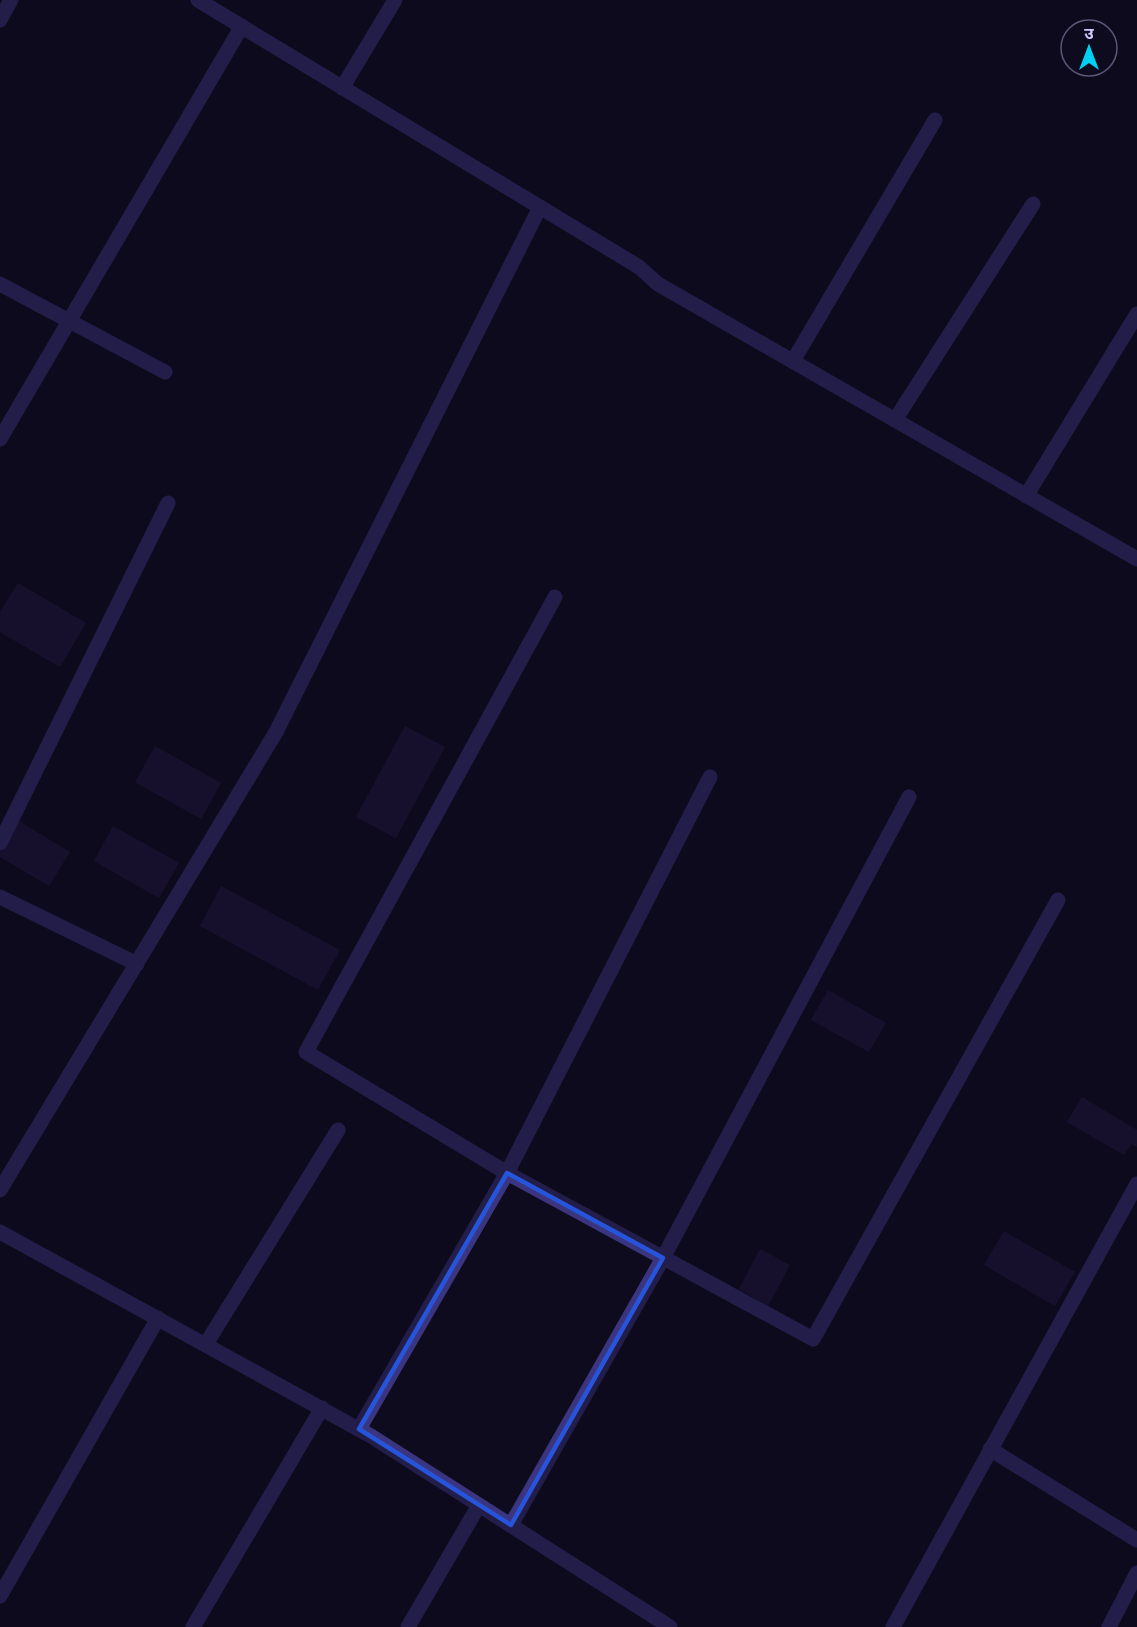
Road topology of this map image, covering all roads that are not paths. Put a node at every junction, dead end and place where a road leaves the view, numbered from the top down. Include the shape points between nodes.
1 (12, 0) edge
2 (198, 0) edge
3 (395, 0) edge
4 (0, 20) edge
5 (242, 26) junction
6 (342, 88) junction
7 (935, 120) dead end
8 (1033, 204) dead end
9 (540, 207) junction
10 (0, 284) edge
11 (1137, 314) edge
12 (69, 321) junction
13 (793, 361) junction
14 (165, 372) dead end
15 (895, 420) junction
16 (0, 440) edge
17 (1026, 496) junction
18 (168, 503) dead end
19 (1137, 560) edge
20 (555, 597) dead end
21 (710, 777) dead end
22 (909, 796) dead end
23 (0, 843) edge
24 (0, 897) edge
25 (1058, 900) dead end
26 (137, 963) junction
27 (338, 1131) dead end
28 (507, 1173) junction
29 (1137, 1184) edge
30 (0, 1190) edge
31 (0, 1232) edge
32 (663, 1258) junction
33 (159, 1318) junction
34 (206, 1344) junction
35 (322, 1408) junction
36 (359, 1429) junction
37 (990, 1449) junction
38 (479, 1505) junction
39 (511, 1526) junction
40 (1137, 1540) edge
41 (1137, 1573) edge
42 (0, 1596) edge
43 (193, 1627) edge
44 (408, 1627) edge
45 (669, 1627) edge
46 (893, 1627) edge
47 (1109, 1627) edge

1 - 4 street
2 - 5 street
3 - 6 street
5 - 6 street
5 - 12 street
6 - 9 street
7 - 13 street
8 - 15 street
9 - 13 street via 639,267 658,284
9 - 26 street via 276,732
10 - 12 street
11 - 17 street
12 - 14 street
12 - 16 street
13 - 15 street
15 - 17 street
17 - 19 street
18 - 23 street
20 - 28 street via 306,1052
21 - 28 street
22 - 32 street
24 - 26 street
25 - 32 street via 813,1339
26 - 30 street
27 - 34 street
28 - 32 street
28 - 36 street
29 - 37 street
31 - 33 street
32 - 39 street
33 - 34 street
33 - 42 street
34 - 35 street
35 - 36 street
35 - 43 street
36 - 38 street
37 - 40 street
37 - 46 street
38 - 39 street
38 - 44 street
39 - 45 street
41 - 47 street

